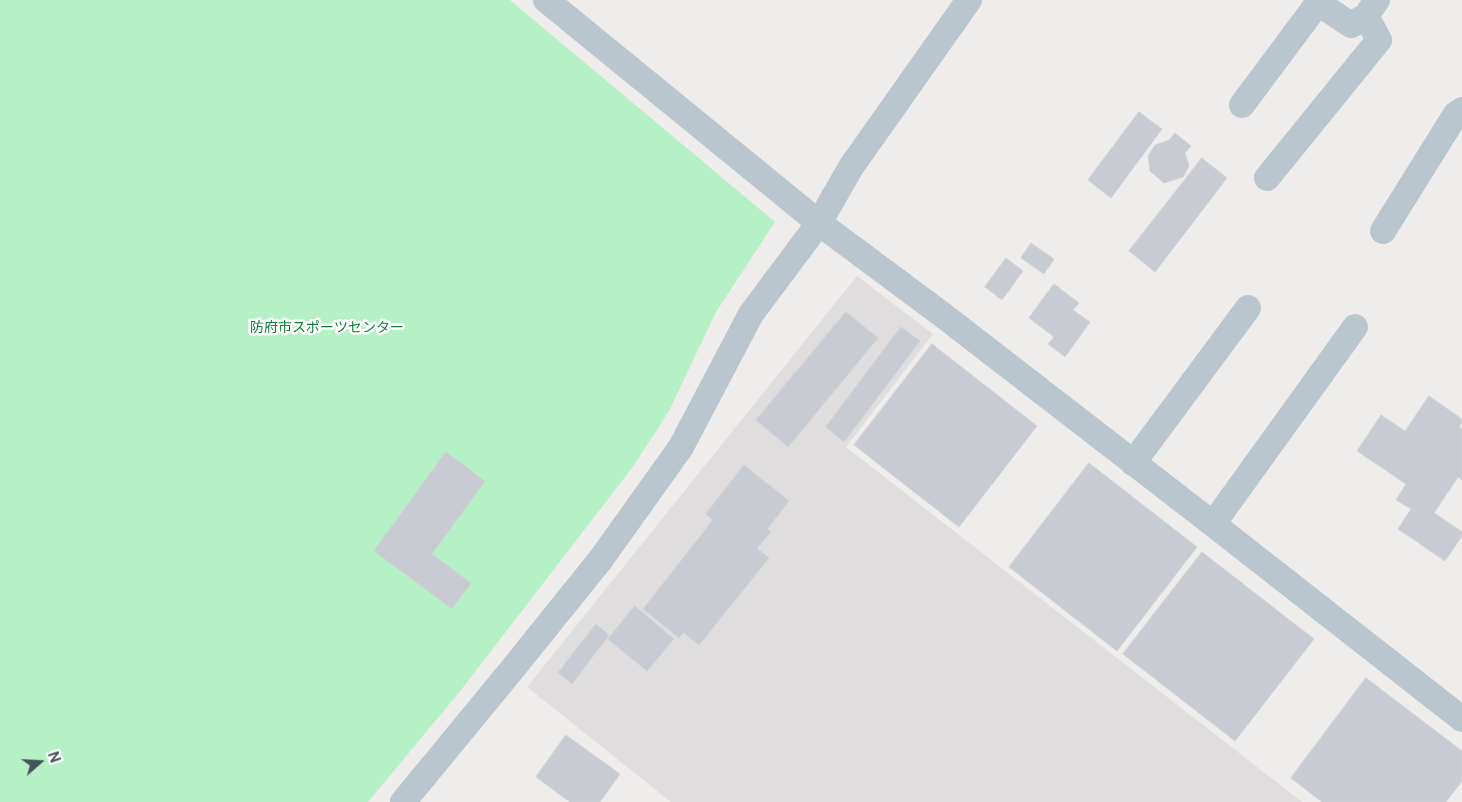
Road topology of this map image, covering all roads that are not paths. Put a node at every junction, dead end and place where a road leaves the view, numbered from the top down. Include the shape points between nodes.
1 (546, 0) edge
2 (969, 0) edge
3 (1372, 8) edge
4 (1242, 105) dead end
5 (1462, 110) edge
6 (1267, 178) dead end
7 (819, 223) junction
8 (1383, 231) dead end
9 (1248, 308) dead end
10 (1355, 327) dead end
11 (1133, 463) junction
12 (1213, 524) junction
13 (1462, 719) edge
14 (403, 802) edge

1 - 7 street
2 - 7 street via 851,167
3 - 4 street via 1351,25 1318,3
3 - 6 street via 1379,40
5 - 8 street via 1456,114
7 - 11 street
7 - 14 street via 751,314 681,447 647,495 589,574
9 - 11 street
10 - 12 street
11 - 12 street
12 - 13 street

